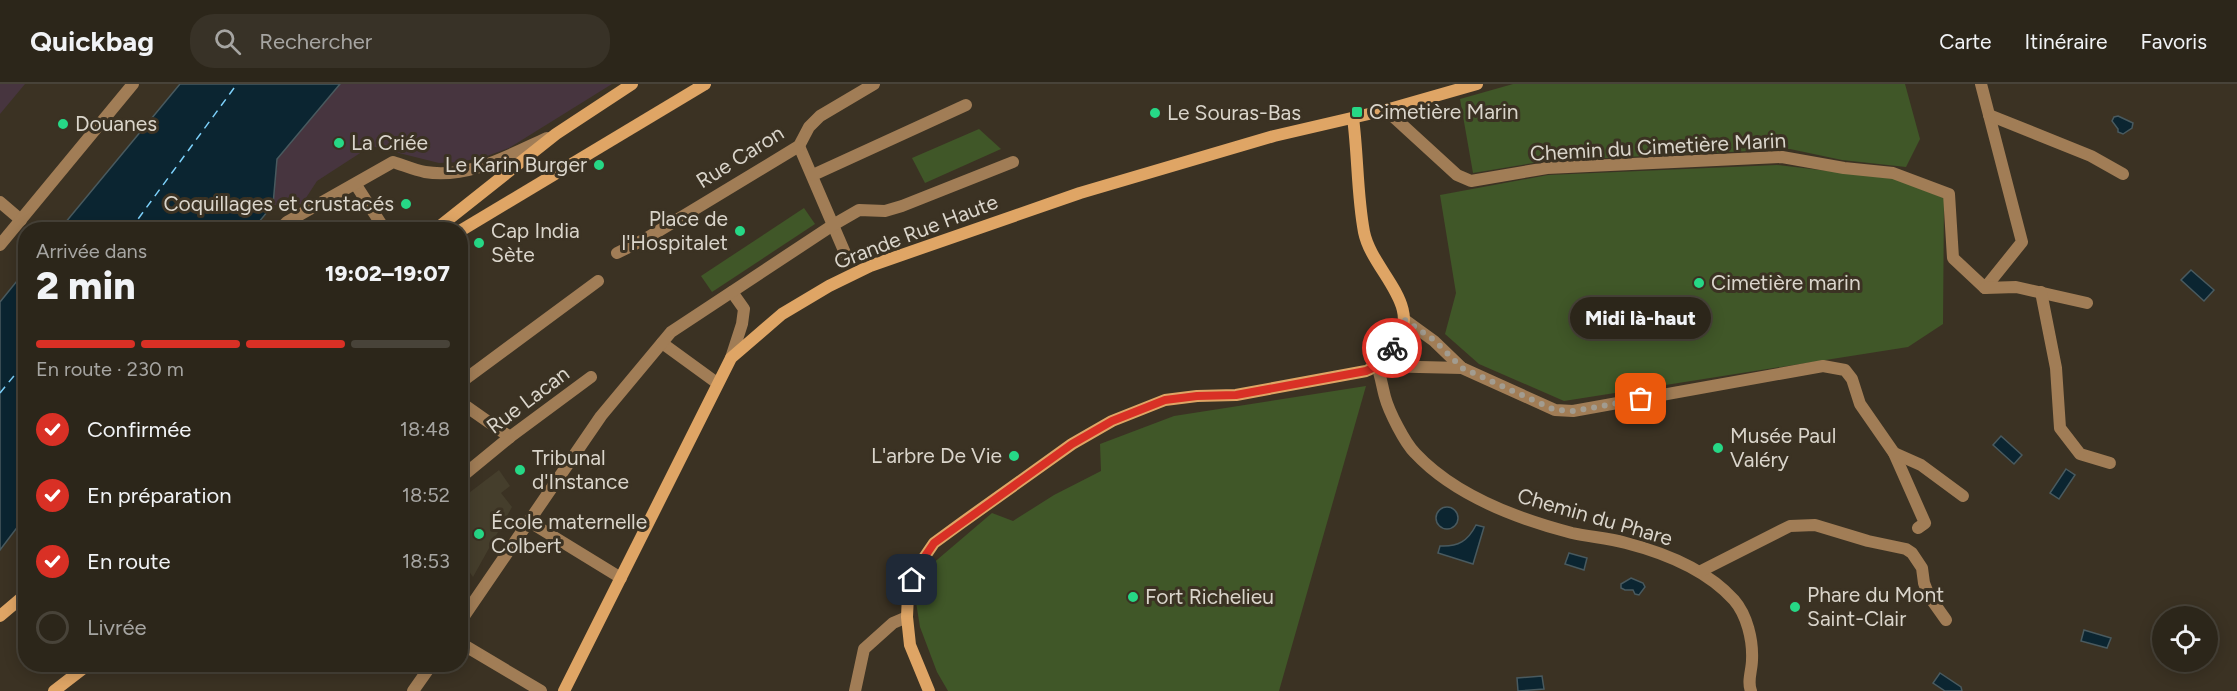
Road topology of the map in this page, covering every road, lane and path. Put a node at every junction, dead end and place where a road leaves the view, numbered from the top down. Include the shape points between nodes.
1 (133, 84) edge
2 (632, 84) edge
3 (705, 84) edge
4 (874, 84) edge
5 (1477, 84) edge
6 (1981, 84) edge
7 (966, 105) dead end
8 (1386, 110) junction
9 (1989, 115) junction
10 (1353, 118) junction
11 (556, 134) junction
12 (799, 146) junction
13 (1013, 162) dead end
14 (2123, 174) dead end
15 (813, 175) junction
16 (356, 185) junction
17 (0, 202) edge
18 (21, 220) joint
19 (287, 222) edge
20 (381, 222) edge
21 (445, 222) edge
22 (18, 224) edge
23 (833, 225) junction
24 (468, 226) edge
25 (0, 245) edge
26 (617, 253) dead end
27 (848, 260) dead end
28 (598, 281) dead end
29 (1985, 288) junction
30 (732, 292) junction
31 (2041, 292) junction
32 (2087, 303) dead end
33 (1405, 320) junction
34 (662, 343) junction
35 (731, 358) junction
36 (1377, 366) junction
37 (1462, 368) junction
38 (468, 377) edge
39 (591, 377) dead end
40 (717, 383) junction
41 (468, 408) edge
42 (510, 437) junction
43 (1894, 453) junction
44 (2110, 463) dead end
45 (468, 471) edge
46 (1963, 496) dead end
47 (528, 521) junction
48 (1925, 527) dead end
49 (1701, 571) junction
50 (621, 578) junction
51 (18, 601) edge
52 (468, 610) edge
53 (0, 616) edge
54 (907, 616) junction
55 (1946, 620) dead end
56 (468, 648) edge
57 (79, 672) edge
58 (426, 672) edge
59 (54, 691) edge
60 (413, 691) edge
61 (541, 691) edge
62 (564, 691) edge
63 (855, 691) edge
64 (929, 691) edge
65 (1751, 691) edge

1 - 18 street
2 - 11 street
3 - 24 street
4 - 12 street, Rue Caron via 820,116
5 - 8 street, Grande Rue Haute
6 - 9 street
7 - 15 street
8 - 10 street, Grande Rue Haute
8 - 29 street, Chemin du Cimetière Marin via 1457,175 1472,181 1547,168 1782,157 1893,173 1949,194 1953,258
9 - 14 street via 2091,156
9 - 29 street via 2022,242
10 - 33 street via 1366,239 1371,254 1399,296
10 - 35 street, Grande Rue Haute via 1274,136 1080,193 882,261 828,286 782,314
11 - 16 street via 476,169 426,172 393,162
11 - 21 street
12 - 15 street
12 - 26 street, Rue Caron
13 - 23 street via 902,206 885,211 859,210
15 - 23 street
16 - 19 street
16 - 20 street
17 - 18 street
22 - 25 street
23 - 27 street
23 - 30 street
28 - 38 street
29 - 31 street via 2016,286
30 - 34 street via 671,332
30 - 35 street via 744,309
31 - 32 street
31 - 44 street via 2056,368 2060,428 2080,454
33 - 36 street via 1401,339
33 - 37 street via 1434,340
34 - 40 street
34 - 47 street via 601,416
35 - 40 street, Grande Rue Haute
36 - 37 street
36 - 49 street, Chemin du Phare via 1392,414 1414,453 1449,482 1514,516 1625,543
36 - 54 street via 1236,395 1165,400 1112,421 1072,444 934,543 912,580
37 - 43 street via 1555,410 1574,411 1823,366 1845,370 1860,404
39 - 42 street, Rue Lacan
40 - 50 street, Grande Rue Haute
41 - 42 street
42 - 45 street, Rue Lacan
43 - 46 street via 1921,465
43 - 48 street
47 - 50 street
47 - 52 street
49 - 55 street via 1790,526 1815,525 1912,553 1922,568 1929,596
49 - 65 street, Chemin du Phare via 1734,600 1747,623
50 - 62 street, Grande Rue Haute
51 - 53 street
54 - 63 street via 864,648
54 - 64 street via 910,645
56 - 61 street
57 - 59 street
58 - 60 street

